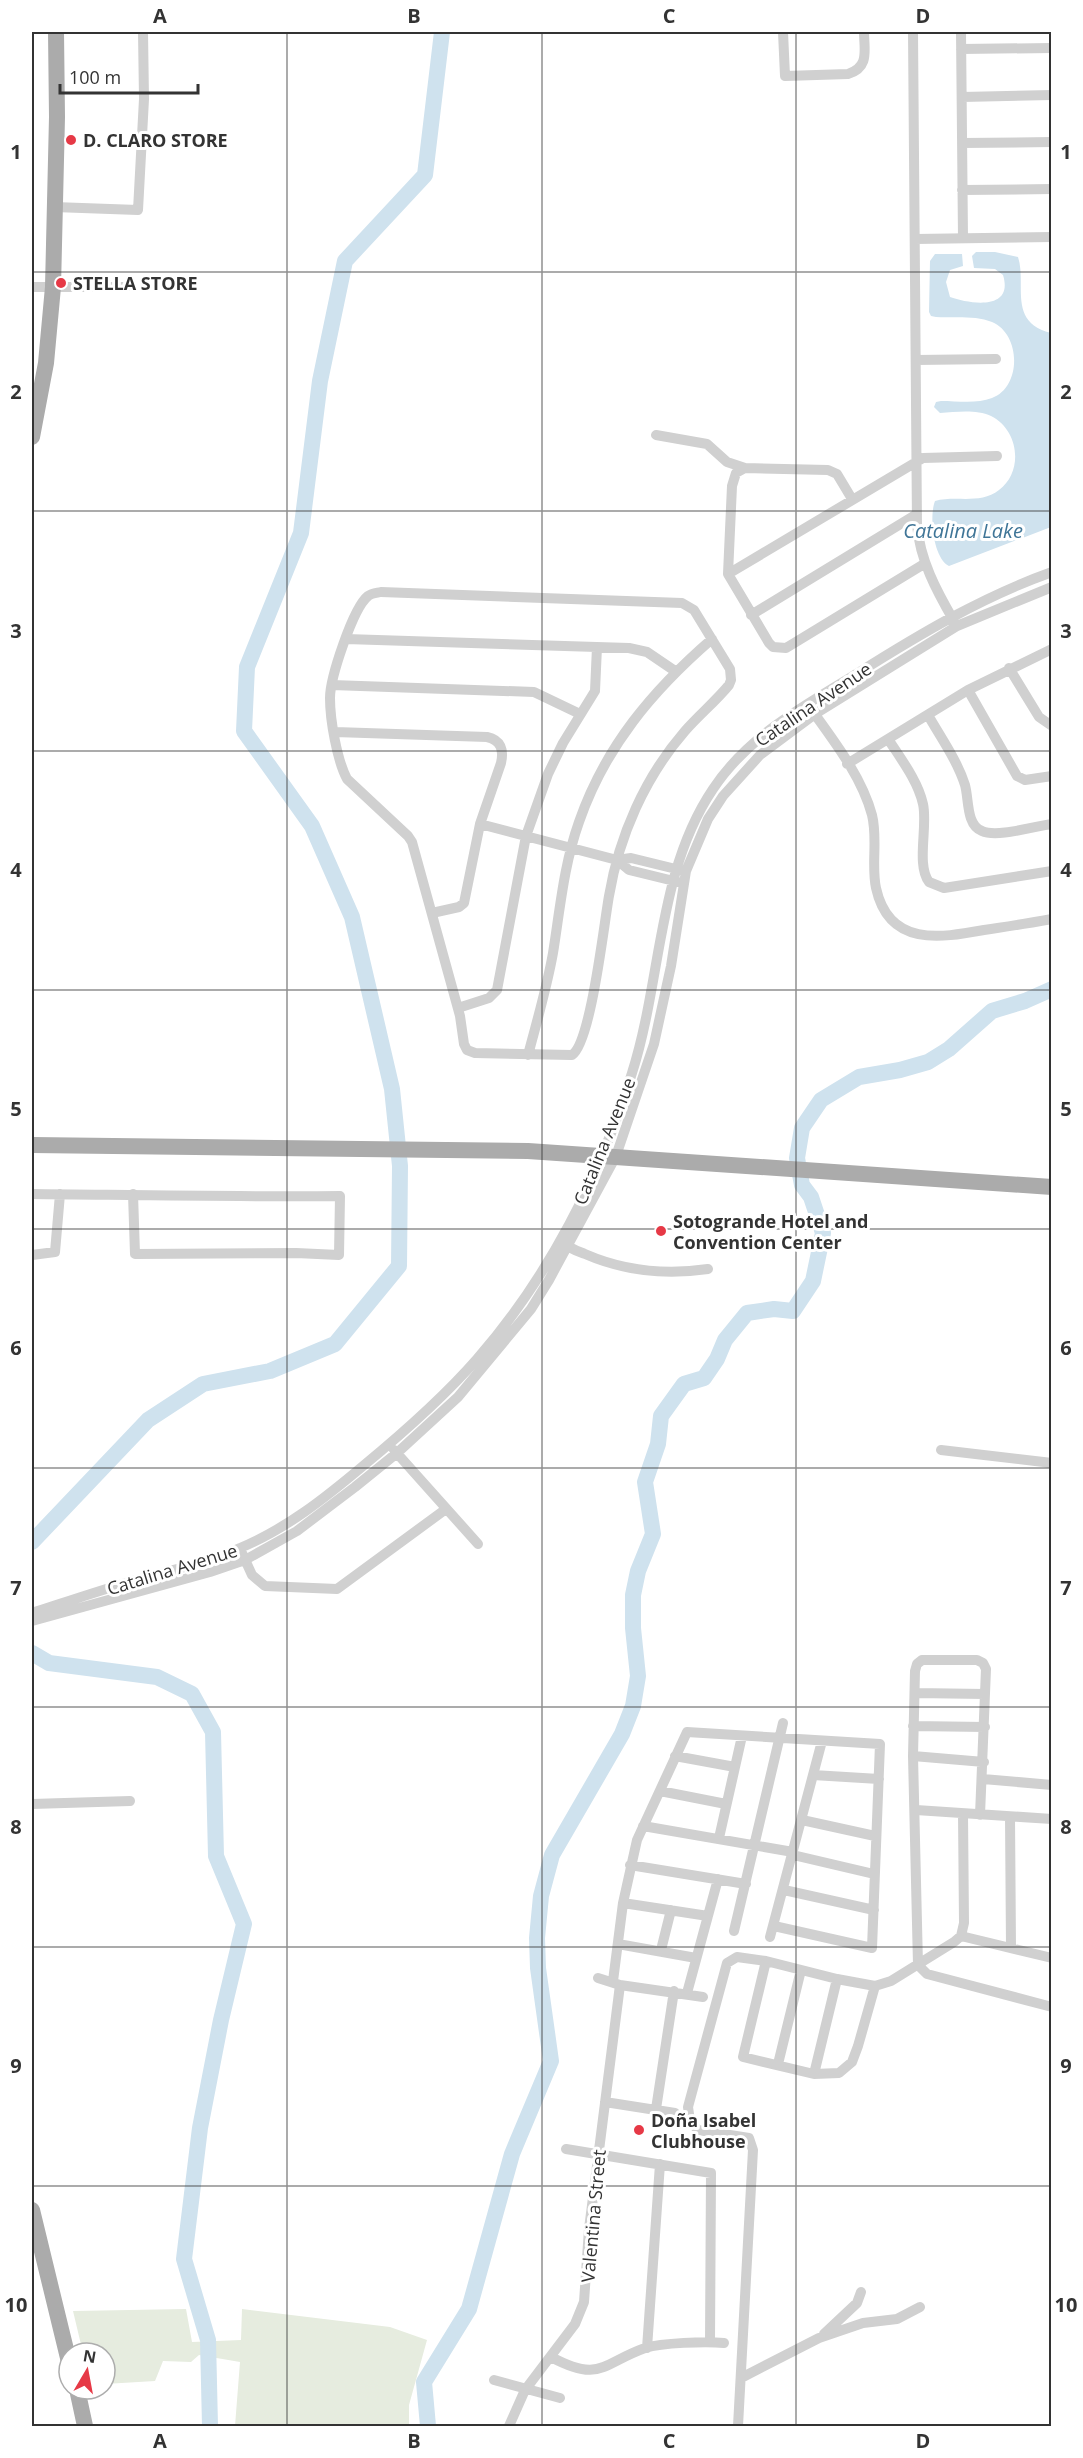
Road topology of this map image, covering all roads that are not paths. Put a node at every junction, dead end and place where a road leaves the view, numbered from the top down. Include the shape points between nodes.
1 (56, 32) edge
2 (143, 32) edge
3 (783, 32) edge
4 (864, 32) edge
5 (913, 32) edge
6 (961, 32) edge
7 (1052, 48) edge
8 (961, 49) junction
9 (1052, 96) edge
10 (962, 97) junction
11 (1052, 142) edge
12 (962, 143) junction
13 (1052, 189) edge
14 (962, 190) junction
15 (54, 207) junction
16 (1052, 237) edge
17 (963, 238) junction
18 (915, 239) junction
19 (126, 286) dead end
20 (32, 287) edge
21 (53, 287) junction
22 (996, 359) dead end
23 (916, 360) junction
24 (656, 435) dead end
25 (32, 437) edge
26 (997, 456) dead end
27 (916, 461) junction
28 (745, 468) junction
29 (852, 499) junction
30 (917, 514) junction
31 (924, 564) junction
32 (1052, 572) edge
33 (728, 574) junction
34 (1052, 587) edge
35 (751, 615) junction
36 (954, 622) junction
37 (346, 639) junction
38 (712, 639) junction
39 (597, 647) junction
40 (1052, 649) edge
41 (1009, 668) junction
42 (675, 671) junction
43 (332, 685) junction
44 (968, 690) junction
45 (808, 704) junction
46 (580, 714) junction
47 (815, 714) junction
48 (928, 715) junction
49 (1052, 726) edge
50 (335, 732) junction
51 (888, 739) junction
52 (848, 764) junction
53 (1052, 776) edge
54 (480, 824) junction
55 (1052, 824) edge
56 (526, 836) junction
57 (571, 848) junction
58 (617, 860) junction
59 (681, 870) junction
60 (1052, 872) edge
61 (678, 882) junction
62 (432, 913) junction
63 (1052, 919) edge
64 (458, 1008) junction
65 (528, 1055) junction
66 (32, 1145) edge
67 (609, 1155) junction
68 (1052, 1187) edge
69 (32, 1194) edge
70 (60, 1194) junction
71 (133, 1194) junction
72 (565, 1242) junction
73 (32, 1255) edge
74 (708, 1269) dead end
75 (389, 1445) junction
76 (940, 1450) dead end
77 (397, 1454) junction
78 (1052, 1463) edge
79 (446, 1509) junction
80 (478, 1544) dead end
81 (240, 1548) junction
82 (245, 1560) junction
83 (34, 1616) edge
84 (915, 1693) junction
85 (985, 1694) junction
86 (783, 1722) dead end
87 (913, 1726) junction
88 (985, 1727) junction
89 (742, 1736) junction
90 (780, 1737) junction
91 (822, 1741) junction
92 (675, 1756) junction
93 (913, 1756) junction
94 (984, 1762) junction
95 (735, 1767) junction
96 (813, 1775) junction
97 (879, 1779) junction
98 (983, 1779) junction
99 (1052, 1785) edge
100 (660, 1791) junction
101 (130, 1801) dead end
102 (32, 1804) edge
103 (726, 1804) junction
104 (916, 1810) junction
105 (963, 1814) junction
106 (980, 1815) junction
107 (1010, 1817) junction
108 (1052, 1819) edge
109 (802, 1820) junction
110 (643, 1826) junction
111 (875, 1836) junction
112 (719, 1838) junction
113 (756, 1844) junction
114 (793, 1853) junction
115 (630, 1865) junction
116 (874, 1874) junction
117 (718, 1880) junction
118 (746, 1884) junction
119 (784, 1890) junction
120 (623, 1902) junction
121 (670, 1910) junction
122 (874, 1910) junction
123 (708, 1916) junction
124 (734, 1931) dead end
125 (962, 1936) junction
126 (618, 1944) junction
127 (1011, 1948) junction
128 (660, 1950) junction
129 (696, 1958) junction
130 (1052, 1958) edge
131 (766, 1960) junction
132 (918, 1965) junction
133 (801, 1970) junction
134 (598, 1978) dead end
135 (837, 1979) junction
136 (616, 1983) junction
137 (875, 1986) junction
138 (674, 1991) junction
139 (687, 1993) junction
140 (703, 1997) dead end
141 (1052, 2007) edge
142 (778, 2064) junction
143 (814, 2074) junction
144 (605, 2102) junction
145 (656, 2109) junction
146 (675, 2112) dead end
147 (566, 2149) dead end
148 (598, 2155) junction
149 (660, 2164) junction
150 (32, 2210) edge
151 (861, 2292) dead end
152 (920, 2307) dead end
153 (819, 2338) junction
154 (64, 2341) edge
155 (710, 2342) junction
156 (724, 2343) dead end
157 (647, 2348) junction
158 (551, 2357) junction
159 (741, 2378) junction
160 (494, 2380) dead end
161 (525, 2390) junction
162 (560, 2398) dead end
163 (79, 2401) edge
164 (85, 2427) edge
165 (509, 2427) edge
166 (738, 2427) edge

1 - 15 main road
2 - 15 street via 138,210
3 - 4 street via 785,76 858,71 864,62
5 - 18 street
6 - 8 street
7 - 8 street
8 - 10 street
9 - 10 street
10 - 12 street
11 - 12 street
12 - 14 street
13 - 14 street
14 - 17 street
15 - 21 main road
16 - 17 street
17 - 18 street
18 - 23 street
19 - 21 street
20 - 21 street
21 - 25 main road via 46,363
22 - 23 street
23 - 27 street
24 - 28 street via 707,444 727,462
26 - 27 street via 930,456
27 - 29 street
27 - 30 street
28 - 29 street via 828,470 837,474
28 - 33 street via 736,473 732,486
29 - 33 street
30 - 31 street
30 - 35 street
31 - 35 street via 786,648 769,643
31 - 36 street
32 - 36 street, Catalina Avenue via 1019,584
33 - 35 street
34 - 36 street, Catalina Avenue
36 - 45 street, Catalina Avenue
36 - 47 street, Catalina Avenue
37 - 38 street via 363,602 370,594 381,592 676,602 691,607
37 - 39 street
37 - 43 street
38 - 42 street
38 - 58 street via 730,669 729,685 683,733 652,777 631,819
39 - 42 street via 640,650
39 - 46 street via 595,691
40 - 41 street
41 - 44 street
41 - 49 street via 1039,717
42 - 57 street via 611,753 588,799
43 - 46 street via 534,692
43 - 50 street
44 - 48 street
44 - 53 street via 1017,776 1025,780
45 - 47 street
45 - 59 street, Catalina Avenue via 753,743 714,788 684,843
46 - 56 street via 548,774
47 - 52 street
47 - 59 street, Catalina Avenue via 741,773 708,819
48 - 51 street
48 - 55 street via 959,770 976,828 996,833
50 - 54 street via 495,739 501,744 503,756
50 - 62 street via 339,760 347,779 412,842
51 - 52 street
51 - 60 street via 915,782 924,805 924,870 929,882 944,888
52 - 63 street via 873,819 876,887 886,911 903,927 915,934 942,938
54 - 56 street
54 - 62 street via 464,903
56 - 57 street
56 - 64 street via 497,990 489,998
57 - 58 street
57 - 65 street via 546,989
58 - 59 street via 632,858
58 - 61 street via 629,870
58 - 65 street via 593,995 579,1048 567,1056
59 - 61 street, Catalina Avenue
61 - 67 street, Catalina Avenue via 671,966 654,1044
62 - 64 street
64 - 65 street via 467,1050
66 - 67 main road
67 - 68 main road
67 - 72 street, Catalina Avenue
69 - 70 street
70 - 71 street
70 - 73 street via 55,1252
71 - 71 street via 340,1196 339,1255 135,1254
72 - 74 street via 613,1264 642,1271
72 - 75 street, Catalina Avenue via 479,1357
72 - 77 street, Catalina Avenue via 531,1310 510,1337 458,1397
75 - 77 street
75 - 81 street, Catalina Avenue via 292,1522
76 - 78 street
77 - 79 street
77 - 82 street, Catalina Avenue via 297,1531
79 - 80 street
79 - 82 street via 337,1589 265,1586 252,1575
81 - 82 street
81 - 83 street, Catalina Avenue
82 - 83 street, Catalina Avenue
84 - 85 street
84 - 85 street via 915,1671 922,1660 959,1659 983,1663
84 - 87 street
85 - 88 street
86 - 90 street
87 - 88 street
87 - 93 street
88 - 94 street
89 - 90 street
89 - 92 street, Valentina Street via 687,1732
89 - 95 street
90 - 91 street
90 - 113 street
91 - 96 street
91 - 97 street via 880,1744
92 - 95 street
92 - 100 street, Valentina Street
93 - 94 street
93 - 104 street
94 - 98 street
95 - 103 street
96 - 97 street
96 - 109 street
97 - 111 street
98 - 99 street
98 - 106 street
100 - 103 street
100 - 110 street, Valentina Street
101 - 102 street
103 - 112 street
104 - 105 street
104 - 132 street
105 - 106 street
105 - 125 street
106 - 107 street
107 - 108 street
107 - 127 street
109 - 111 street
109 - 114 street
110 - 112 street
110 - 115 street, Valentina Street
111 - 116 street
112 - 113 street
113 - 114 street
113 - 118 street
114 - 116 street
114 - 119 street
115 - 117 street
115 - 120 street, Valentina Street
116 - 122 street
117 - 118 street
117 - 123 street
118 - 124 street
119 - 122 street
119 - 122 street via 772,1931 872,1948
120 - 121 street
120 - 126 street, Valentina Street
121 - 123 street
121 - 128 street
123 - 129 street
125 - 127 street
125 - 132 street
126 - 128 street
126 - 136 street, Valentina Street
127 - 130 street
128 - 129 street
129 - 139 street
131 - 133 street
131 - 142 street via 742,2057
131 - 159 street via 737,1957 727,1963 688,2107 690,2121 698,2130 749,2138 753,2150
132 - 137 street
132 - 141 street via 927,1974
133 - 135 street
133 - 142 street
134 - 136 street
135 - 137 street
135 - 143 street
136 - 138 street
136 - 144 street, Valentina Street
137 - 143 street via 852,2062 839,2073
138 - 139 street
138 - 145 street
139 - 140 street
142 - 143 street
144 - 145 street
144 - 148 street, Valentina Street
145 - 146 street
147 - 148 street
148 - 149 street
148 - 158 street, Valentina Street via 584,2302 575,2324
149 - 155 street via 711,2173
149 - 157 street
150 - 154 main road
151 - 153 street via 857,2303
152 - 153 street via 897,2319 863,2323
153 - 159 street
155 - 156 street
155 - 157 street
157 - 158 street via 602,2368 585,2371
158 - 161 street, Valentina Street
159 - 166 street
160 - 161 street
161 - 162 street
161 - 165 street, Valentina Street
163 - 164 main road

